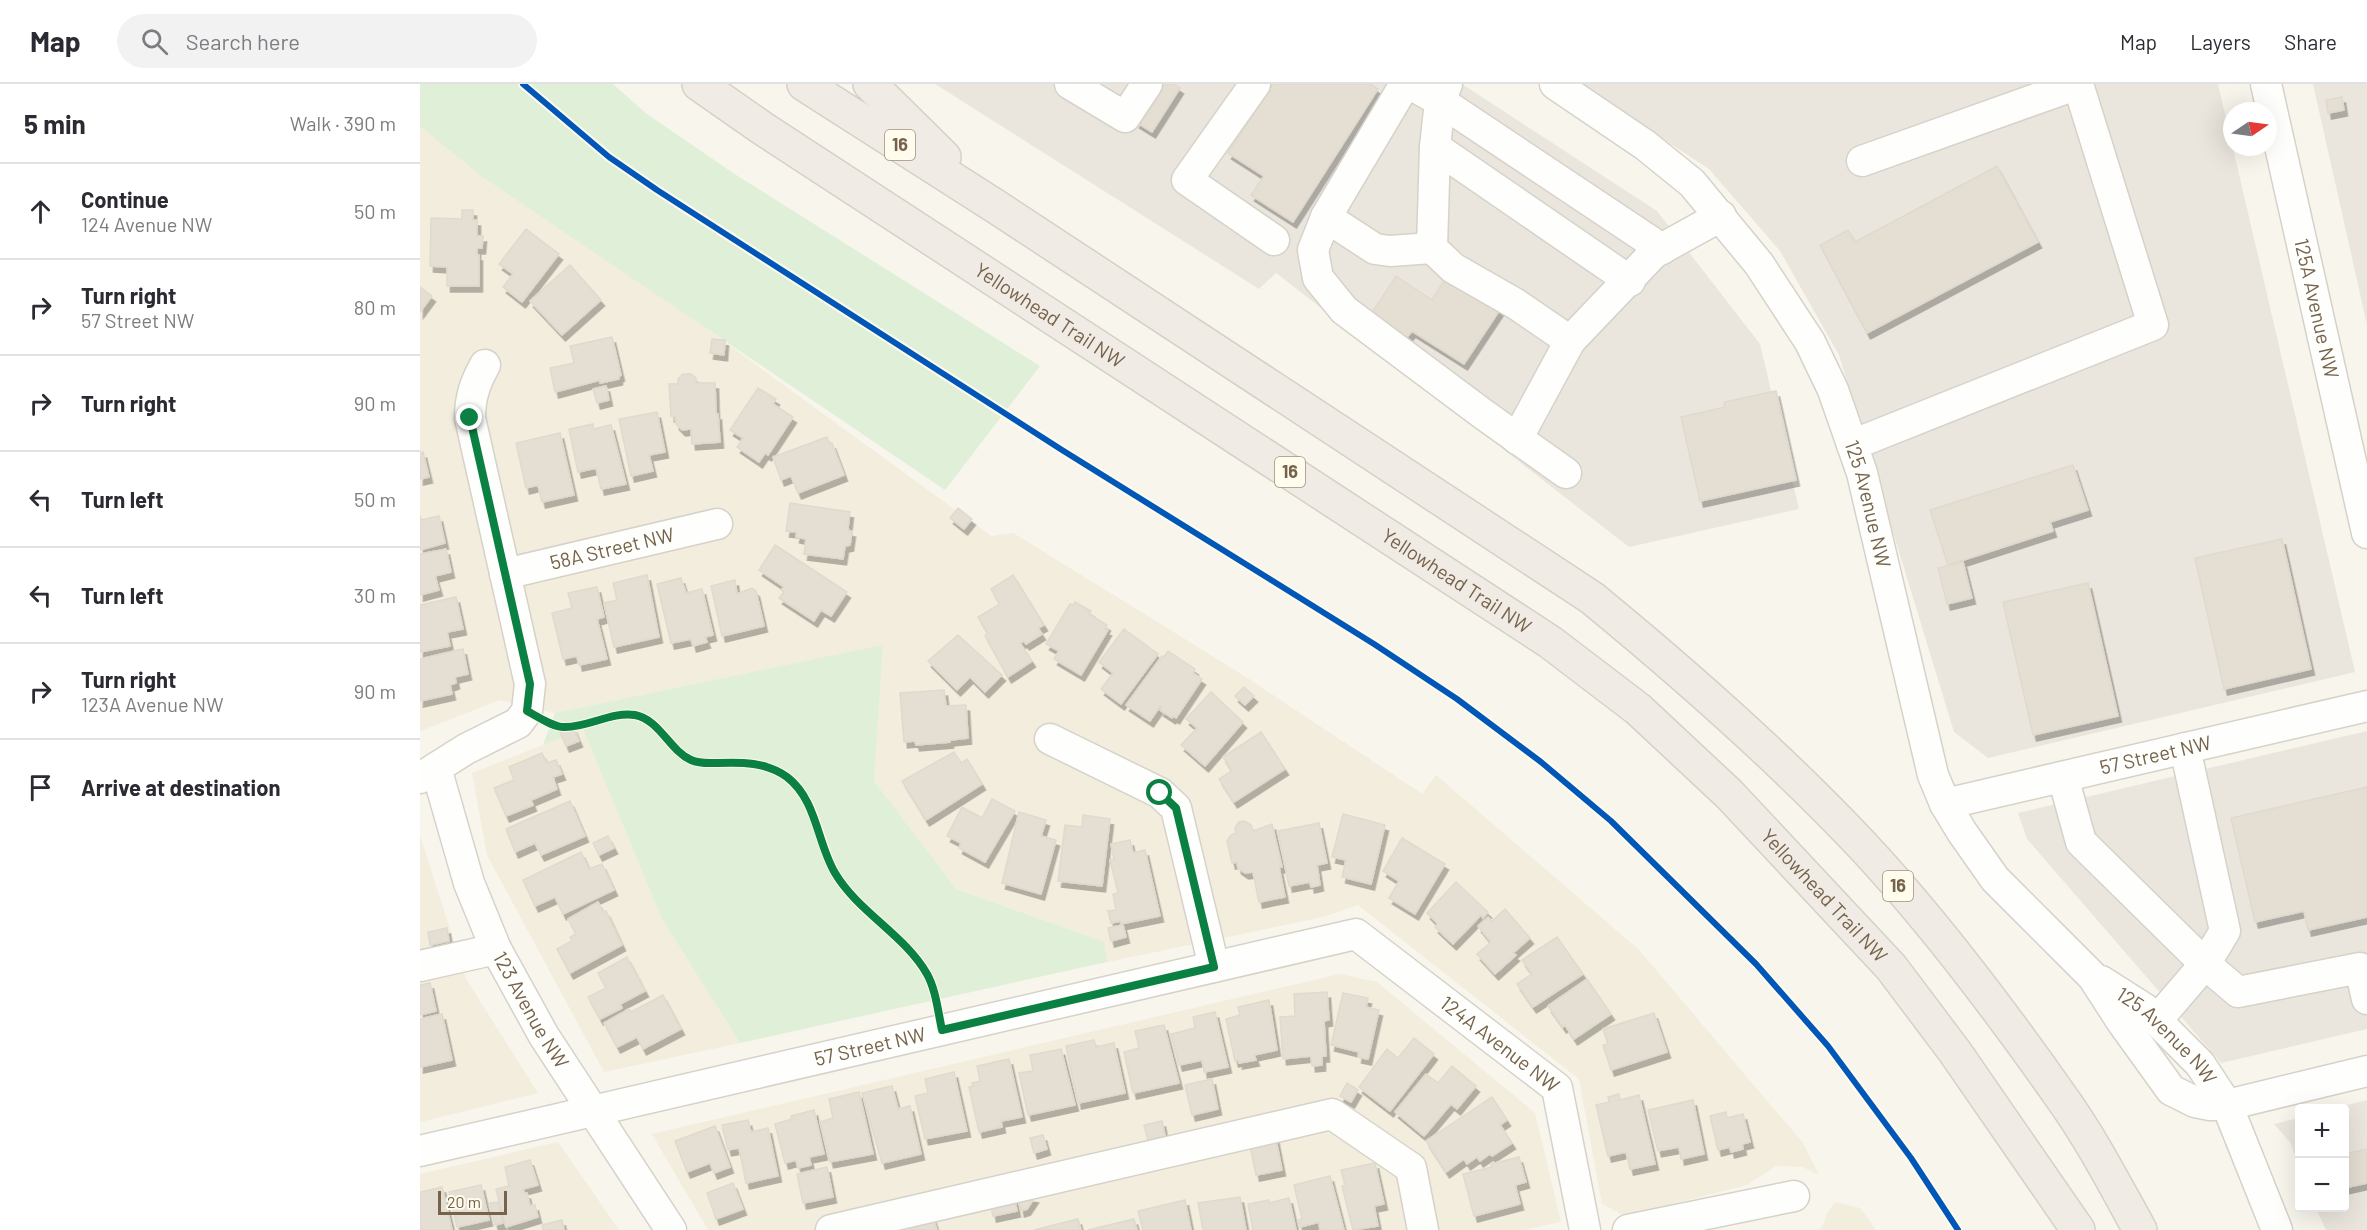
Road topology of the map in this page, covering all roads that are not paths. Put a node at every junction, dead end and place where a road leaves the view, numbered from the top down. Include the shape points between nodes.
1 (699, 84) edge
2 (804, 84) edge
3 (870, 84) edge
4 (1070, 84) edge
5 (1147, 84) edge
6 (1255, 84) edge
7 (1408, 84) edge
8 (1555, 84) edge
9 (2266, 84) edge
10 (1444, 93) edge
11 (1435, 147) junction
12 (1862, 160) dead end
13 (995, 206) junction
14 (1721, 216) junction
15 (1326, 217) junction
16 (1274, 240) dead end
17 (1432, 248) junction
18 (1662, 249) junction
19 (1629, 281) junction
20 (1570, 340) junction
21 (485, 365) dead end
22 (1517, 439) junction
23 (1852, 445) junction
24 (1566, 473) dead end
25 (717, 524) dead end
26 (2367, 532) edge
27 (505, 574) junction
28 (2367, 706) edge
29 (1050, 739) dead end
30 (2185, 748) junction
31 (428, 773) edge
32 (2063, 777) junction
33 (1945, 804) junction
34 (1356, 934) joint
35 (496, 949) junction
36 (2205, 964) junction
37 (420, 966) edge
38 (1214, 967) junction
39 (2093, 976) junction
40 (2367, 999) edge
41 (2157, 1020) junction
42 (2367, 1071) edge
43 (2227, 1105) junction
44 (595, 1112) junction
45 (420, 1152) edge
46 (1794, 1196) dead end
47 (671, 1230) edge
48 (831, 1230) edge
49 (1423, 1230) edge
50 (1585, 1230) edge
51 (1628, 1230) edge
52 (2078, 1230) edge
53 (2140, 1230) edge
54 (2277, 1230) edge

1 - 52 highway, Yellowhead Trail NW / 16 via 1550,642 1638,709 1729,794 1891,967
2 - 13 highway, 16
3 - 13 highway
4 - 5 street via 1125,117
6 - 16 street via 1187,180
7 - 10 street
7 - 15 street
8 - 14 street, 125 Avenue NW via 1645,145 1692,183
9 - 26 street, 125A Avenue NW
10 - 11 street
10 - 18 street
11 - 17 street
11 - 19 street
12 - 23 street via 2078,84 2153,325
13 - 53 highway, 16 via 1592,598 1680,670 1784,765 1939,932 2066,1103
14 - 18 street
14 - 23 street, 125 Avenue NW via 1759,264 1810,342 1833,390
15 - 17 street via 1375,249 1390,252
15 - 22 street via 1313,250 1318,278 1344,310
17 - 20 street via 1453,267
18 - 19 street
19 - 20 street
20 - 22 street
21 - 27 street via 475,383 470,418
22 - 24 street
23 - 33 street, 125 Avenue NW via 1862,473 1933,775
25 - 27 street, 58A Street NW
27 - 31 street via 530,684 527,711 507,730
28 - 30 street, 57 Street NW
29 - 38 street via 1160,793 1176,808
30 - 32 street, 57 Street NW
30 - 36 street via 2224,931
31 - 35 street, 123 Avenue NW
32 - 33 street, 57 Street NW
32 - 36 street via 2081,842
33 - 39 street, 125 Avenue NW via 1995,879
34 - 38 street, 57 Street NW
34 - 50 street, 124A Avenue NW via 1557,1088
35 - 37 street
35 - 44 street, 123 Avenue NW via 529,1011
36 - 40 street via 2238,992 2360,968
36 - 41 street
38 - 44 street, 57 Street NW
39 - 41 street, 125 Avenue NW
39 - 43 street, 125 Avenue NW via 2171,1090 2195,1102
41 - 43 street, 125 Avenue NW via 2200,1064
42 - 43 street
43 - 54 street, 125 Avenue NW
44 - 45 street, 57 Street NW
44 - 47 street, 123 Avenue NW
46 - 51 street
48 - 49 street via 1332,1114 1411,1168

